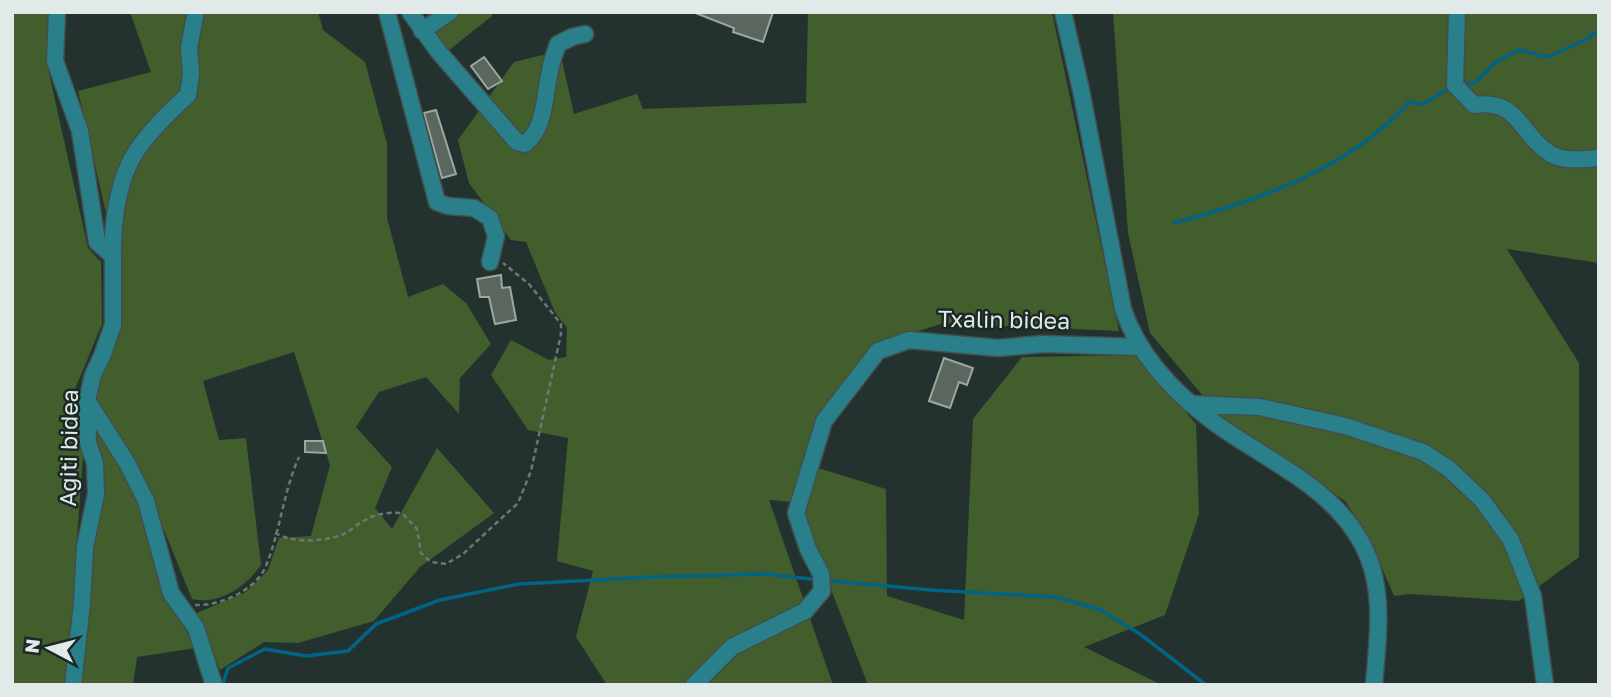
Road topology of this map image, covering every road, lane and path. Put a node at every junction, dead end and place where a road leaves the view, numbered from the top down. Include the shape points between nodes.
1 (57, 12) edge
2 (196, 12) edge
3 (387, 12) edge
4 (410, 12) edge
5 (450, 12) edge
6 (1063, 12) edge
7 (1457, 12) edge
8 (422, 31) junction
9 (585, 34) dead end
10 (1599, 158) edge
11 (113, 256) junction
12 (489, 262) joint
13 (1140, 347) junction
14 (87, 400) junction
15 (1191, 404) junction
16 (299, 457) dead end
17 (275, 533) junction
18 (178, 604) junction
19 (73, 685) edge
20 (214, 685) edge
21 (694, 685) edge
22 (1374, 685) edge
23 (1545, 685) edge

1 - 11 street via 55,61 80,131 96,242
2 - 11 street, Agiti bidea via 189,47 188,95 166,114 131,160 118,202
3 - 12 street via 437,202 474,208 491,218 496,236
4 - 8 street
5 - 8 street
6 - 13 street via 1124,309
7 - 10 street via 1455,85 1465,96 1474,105 1492,103 1516,116 1531,138 1553,156
8 - 9 street via 517,142 525,144 535,136 558,44
11 - 14 street, Agiti bidea via 113,325
12 - 17 path via 505,263 561,324 531,471 518,503 446,564 431,562 421,553 416,528 402,513 384,512 343,535 322,539 297,540
13 - 15 street
13 - 21 street, Txalin bidea via 1043,344 998,348 908,340 878,351 824,421 796,513 821,574 822,591 805,611 732,647
14 - 18 street via 146,501 162,566
14 - 19 street, Agiti bidea via 96,494 85,547
15 - 22 street via 1331,502 1357,534 1377,590
15 - 23 street via 1260,407 1345,426 1423,452 1448,468 1482,500 1511,540 1532,596
16 - 17 path
17 - 18 path via 265,569 242,591 206,606
18 - 20 street via 196,628

